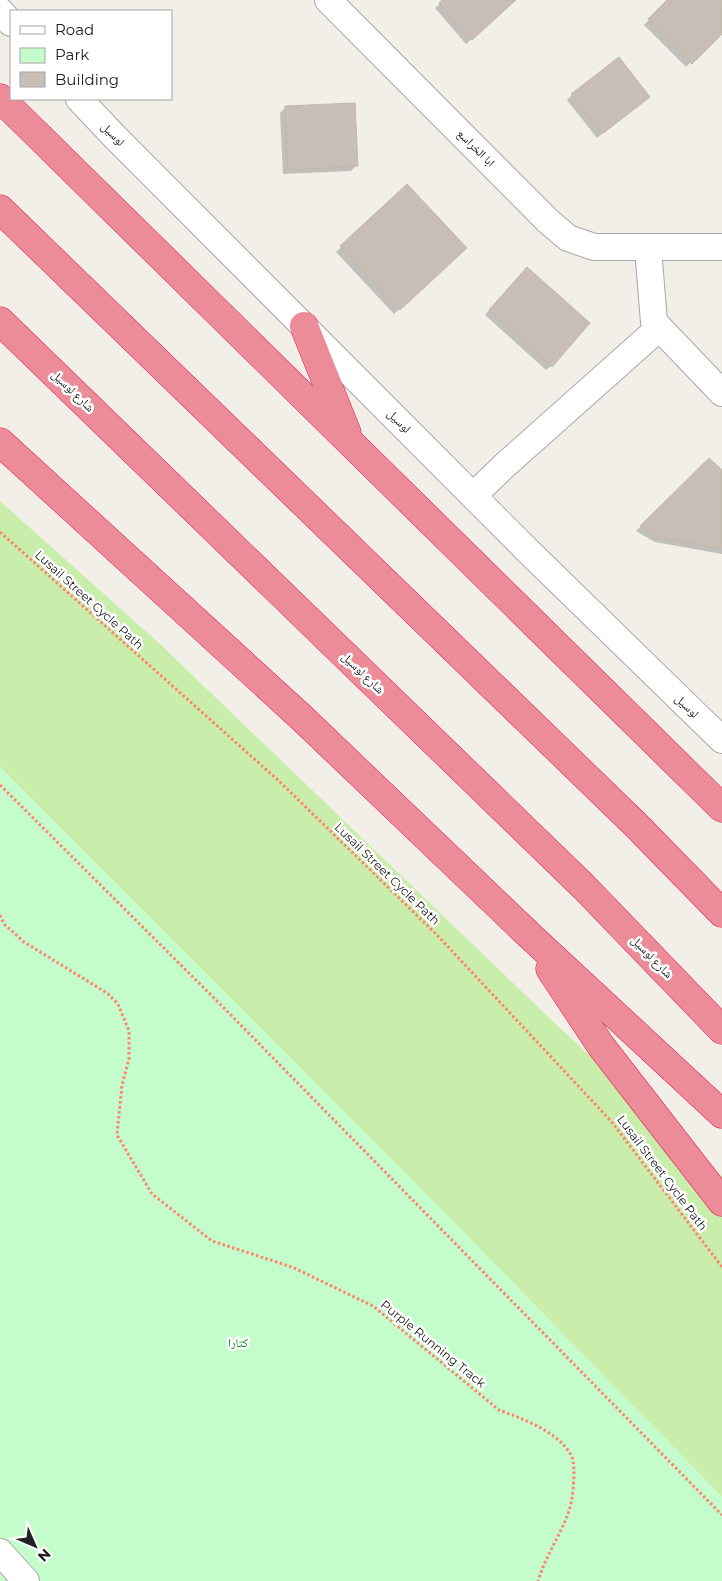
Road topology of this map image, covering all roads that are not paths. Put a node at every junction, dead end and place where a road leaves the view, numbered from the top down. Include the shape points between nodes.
1 (328, 0) edge
2 (0, 11) edge
3 (10, 22) edge
4 (0, 98) edge
5 (80, 100) edge
6 (0, 209) edge
7 (722, 247) edge
8 (648, 248) junction
9 (0, 320) edge
10 (304, 326) junction
11 (659, 328) junction
12 (722, 393) edge
13 (0, 442) edge
14 (352, 444) junction
15 (473, 496) junction
16 (722, 739) edge
17 (722, 808) edge
18 (722, 913) edge
19 (528, 934) junction
20 (722, 1030) edge
21 (722, 1114) edge
22 (722, 1202) edge
23 (0, 1552) edge
24 (26, 1581) edge

1 - 8 street, ابا الخراسع via 568,238 594,247
2 - 3 street
4 - 14 highway
5 - 10 street, لوسيل
6 - 18 highway via 636,825
7 - 8 street, ابا الخراسع
8 - 11 street via 652,313
9 - 20 highway, شارع لوسيل via 577,880
10 - 14 highway
10 - 15 street, لوسيل
11 - 12 street
11 - 15 street
13 - 19 highway via 302,718
14 - 17 highway
15 - 16 street, لوسيل
19 - 21 highway
19 - 22 highway via 601,1046
23 - 24 street

